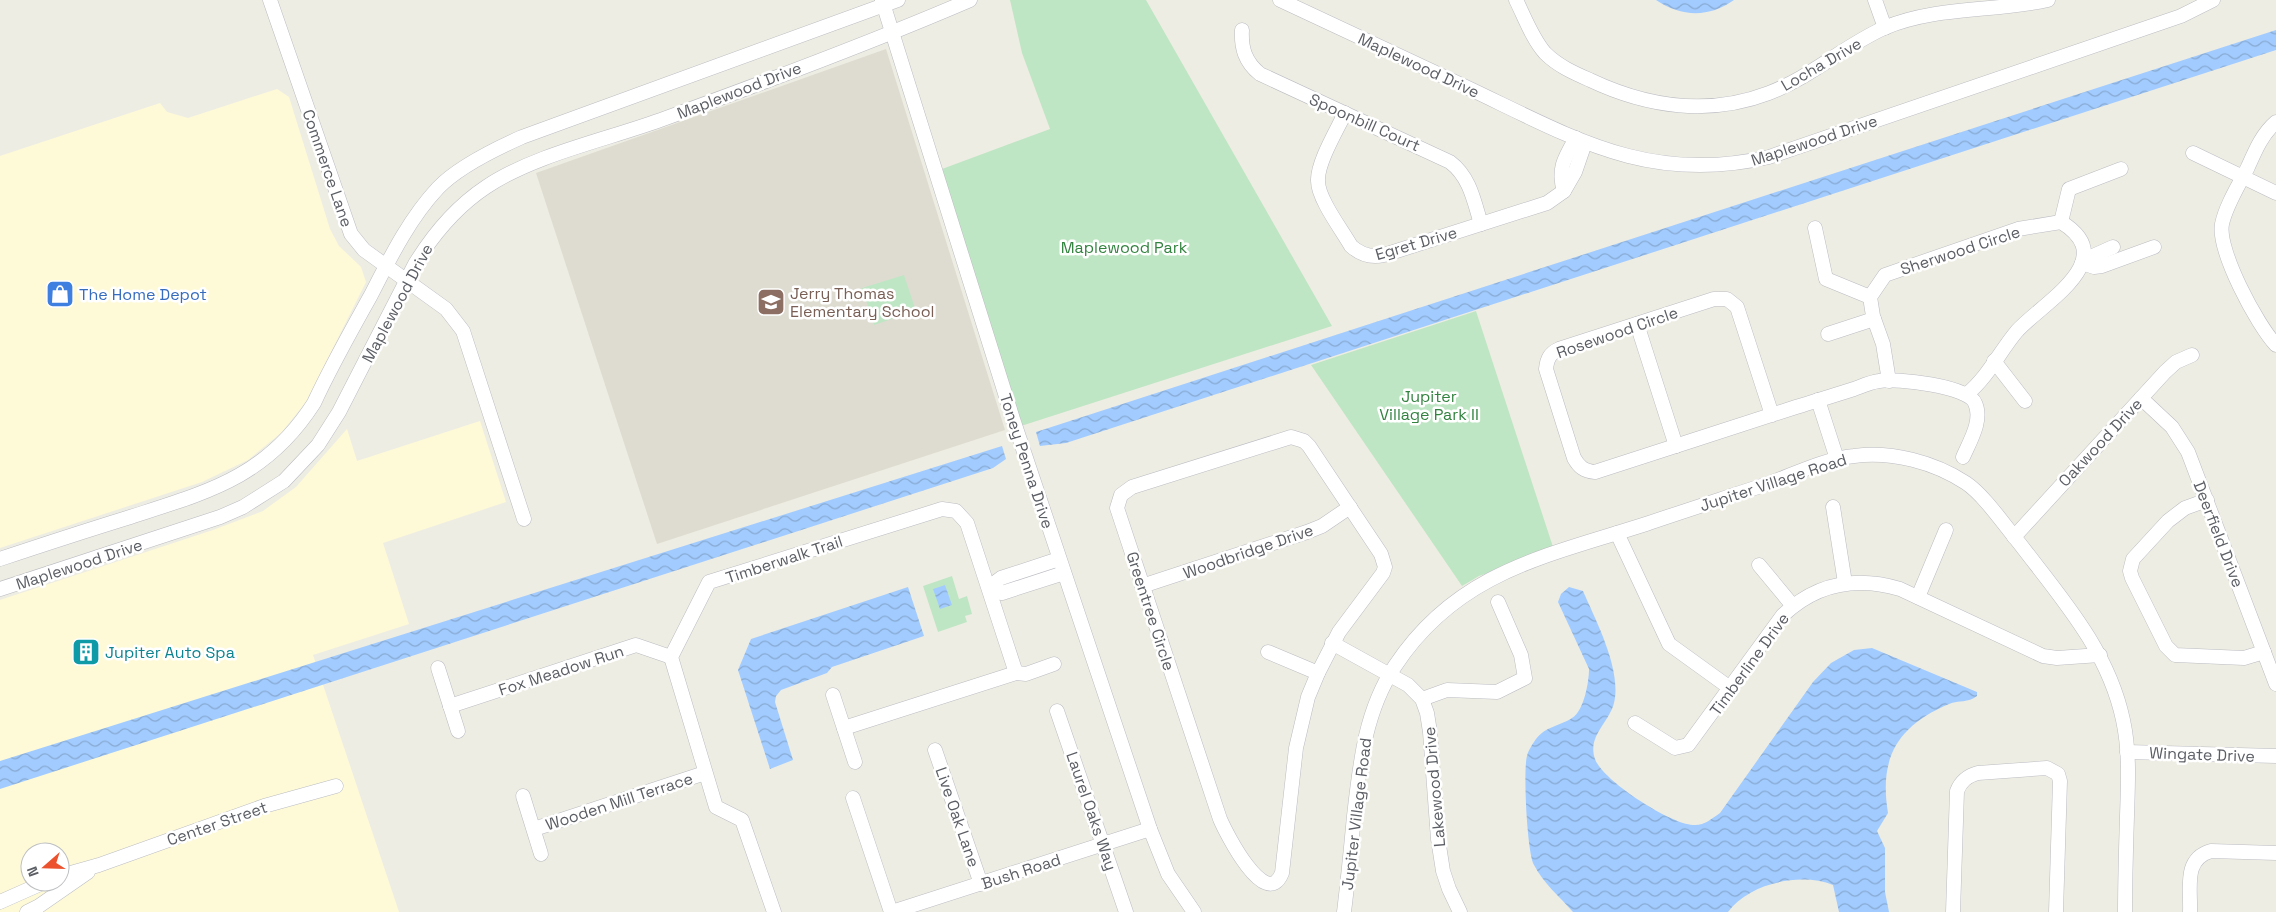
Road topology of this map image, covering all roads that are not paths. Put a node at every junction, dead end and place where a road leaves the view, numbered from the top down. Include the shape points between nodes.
1 (270, 0) edge
2 (898, 0) edge
3 (970, 0) edge
4 (1280, 0) edge
5 (1516, 0) edge
6 (1875, 0) edge
7 (2048, 0) edge
8 (2213, 0) edge
9 (883, 2) edge
10 (1885, 28) junction
11 (1242, 30) dead end
12 (892, 33) junction
13 (1345, 113) junction
14 (2276, 122) edge
15 (1580, 141) junction
16 (2193, 153) dead end
17 (2121, 169) dead end
18 (2243, 177) junction
19 (2276, 193) edge
20 (2061, 222) junction
21 (1481, 224) junction
22 (1815, 228) dead end
23 (2113, 247) dead end
24 (2154, 247) dead end
25 (2083, 262) junction
26 (386, 266) junction
27 (406, 280) junction
28 (1870, 297) junction
29 (1874, 319) junction
30 (1637, 324) junction
31 (1828, 334) dead end
32 (2276, 345) edge
33 (2192, 354) dead end
34 (1994, 361) junction
35 (1888, 381) junction
36 (1967, 394) junction
37 (2141, 398) junction
38 (1818, 400) junction
39 (2025, 401) dead end
40 (1772, 415) junction
41 (1676, 446) junction
42 (1963, 456) dead end
43 (1837, 459) junction
44 (2207, 500) junction
45 (1350, 507) junction
46 (1834, 507) dead end
47 (524, 519) dead end
48 (1946, 530) dead end
49 (1617, 533) junction
50 (2014, 537) junction
51 (0, 559) edge
52 (1059, 559) junction
53 (1759, 565) dead end
54 (1064, 573) junction
55 (1845, 583) junction
56 (1142, 586) junction
57 (988, 587) junction
58 (0, 589) edge
59 (1918, 597) junction
60 (1498, 602) dead end
61 (1793, 606) junction
62 (1332, 643) junction
63 (1268, 652) dead end
64 (2264, 652) junction
65 (2100, 655) junction
66 (671, 657) junction
67 (1054, 664) dead end
68 (438, 668) dead end
69 (1016, 673) junction
70 (1318, 673) junction
71 (1390, 675) junction
72 (2276, 684) edge
73 (1730, 688) junction
74 (833, 695) dead end
75 (1422, 699) junction
76 (450, 706) junction
77 (1057, 711) dead end
78 (1636, 723) dead end
79 (844, 728) junction
80 (458, 731) dead end
81 (935, 750) dead end
82 (2128, 752) junction
83 (2276, 756) edge
84 (855, 762) dead end
85 (705, 773) junction
86 (336, 786) dead end
87 (523, 796) dead end
88 (853, 798) dead end
89 (534, 829) junction
90 (1150, 829) junction
91 (1103, 844) junction
92 (2276, 853) edge
93 (542, 854) dead end
94 (99, 865) junction
95 (70, 873) edge
96 (981, 884) junction
97 (22, 892) edge
98 (0, 902) edge
99 (919, 908) edge
100 (28, 912) edge
101 (774, 912) edge
102 (892, 912) edge
103 (1126, 912) edge
104 (1194, 912) edge
105 (1344, 912) edge
106 (1460, 912) edge
107 (1953, 912) edge
108 (2056, 912) edge
109 (2125, 912) edge
110 (2190, 912) edge

1 - 26 street, Commerce Lane via 348,227 359,245
2 - 9 street, Maplewood Drive
3 - 12 street, Maplewood Drive
4 - 15 street, Maplewood Drive
5 - 10 street, Locha Drive via 1536,42 1566,70 1640,100 1689,107 1738,102 1769,93
6 - 10 street
7 - 10 street, Locha Drive via 1939,14
8 - 15 street, Maplewood Drive via 2181,16 1778,154 1743,163 1682,166 1643,160
9 - 12 street, Toney Penna Drive
9 - 26 street, Maplewood Drive via 489,152 439,187 413,219
11 - 13 street, Spoonbill Court via 1243,51 1254,69
12 - 27 street, Maplewood Drive via 508,174 455,212 428,243
12 - 52 street, Toney Penna Drive
13 - 21 street, Spoonbill Court via 1450,162 1467,182
13 - 21 street, Egret Drive via 1320,167 1318,181 1322,195 1356,251 1370,256 1384,255
14 - 18 street via 2265,133
15 - 21 street, Egret Drive via 1561,169 1564,191 1547,202
16 - 18 street
17 - 20 street via 2068,189
18 - 19 street
18 - 32 street via 2225,214 2222,237 2252,312
20 - 25 street via 2075,232 2081,242
20 - 28 street, Sherwood Circle via 2018,229 1885,275
22 - 28 street via 1826,279
23 - 25 street
24 - 25 street via 2102,266 2094,267
25 - 34 street via 2065,289 2018,330
26 - 27 street, Commerce Lane
26 - 51 street, Maplewood Drive via 302,422 251,470 208,492
27 - 47 street, Commerce Lane via 446,309 463,331
27 - 58 street, Maplewood Drive via 332,425 313,452 284,481 220,517
28 - 29 street
29 - 31 street
29 - 35 street via 1883,344
30 - 40 street, Rosewood Circle via 1714,299 1732,302 1737,307
30 - 41 street
30 - 41 street, Rosewood Circle via 1559,349 1549,356 1546,369 1577,464 1588,471 1594,472
33 - 37 street, Oakwood Drive via 2170,367
34 - 36 street via 1978,386
34 - 39 street
35 - 36 street via 1929,384
35 - 38 street via 1878,381
36 - 42 street via 1975,402 1978,412
37 - 44 street, Deerfield Drive via 2172,427 2185,446
37 - 50 street, Oakwood Drive
38 - 40 street, Rosewood Circle
38 - 43 street
40 - 41 street, Rosewood Circle
43 - 49 street, Jupiter Village Road
43 - 50 street, Jupiter Village Road via 1856,455 1891,457 1946,470 1970,486
44 - 64 street, Deerfield Drive
44 - 64 street via 2185,508 2168,521 2133,559 2132,578 2166,646 2175,655 2244,658
45 - 56 street, Woodbridge Drive via 1307,532
45 - 56 street, Greentree Circle via 1304,441 1291,437 1132,487 1121,495 1117,508
45 - 62 street, Greentree Circle via 1381,554 1385,567 1380,579
46 - 55 street
48 - 59 street
49 - 71 street, Jupiter Village Road via 1511,568 1465,593 1426,627
49 - 73 street via 1669,644
50 - 65 street, Jupiter Village Road via 2078,620
52 - 54 street, Toney Penna Drive
52 - 57 street via 1001,578
53 - 61 street
54 - 57 street via 1002,593
54 - 90 street, Toney Penna Drive
55 - 59 street, Timberline Drive via 1877,583
55 - 61 street, Timberline Drive via 1816,592
56 - 70 street, Greentree Circle via 1229,839 1252,872 1268,884 1275,883 1282,873 1296,748
57 - 66 street, Timberwalk Trail via 967,523 956,511 942,508 709,582
57 - 69 street, Timberwalk Trail
59 - 65 street, Timberline Drive via 2044,656
60 - 75 street via 1521,655 1525,678 1497,692 1447,690
61 - 73 street, Timberline Drive via 1773,627
62 - 70 street, Greentree Circle
62 - 71 street
63 - 70 street
64 - 72 street, Deerfield Drive
65 - 82 street, Jupiter Village Road via 2117,696
66 - 76 street, Fox Meadow Run via 636,645
66 - 85 street
67 - 69 street via 1026,674
68 - 76 street
69 - 79 street
71 - 75 street via 1408,685
71 - 105 street, Jupiter Village Road via 1372,712 1365,737
73 - 78 street, Timberline Drive via 1688,746 1675,748
74 - 79 street
75 - 106 street, Lakewood Drive via 1430,732 1443,871
76 - 80 street
77 - 91 street, Laurel Oaks Way
79 - 84 street
81 - 96 street, Live Oak Lane
82 - 83 street, Wingate Drive
82 - 109 street, Jupiter Village Road
85 - 89 street, Wooden Mill Terrace
85 - 101 street via 716,807 742,820
86 - 94 street, Center Street via 264,806
87 - 89 street, Wooden Mill Terrace
88 - 102 street
89 - 93 street, Wooden Mill Terrace
90 - 91 street, Bush Road
90 - 104 street, Toney Penna Drive via 1168,874
91 - 96 street, Bush Road
91 - 103 street, Laurel Oaks Way
92 - 110 street via 2211,851 2201,854 2191,870
94 - 95 street, Center Street
94 - 100 street, Center Street
96 - 99 street, Bush Road
97 - 98 street
99 - 102 street, Bush Road
107 - 108 street via 1957,791 1960,784 1978,773 2047,768 2058,774 2060,781

